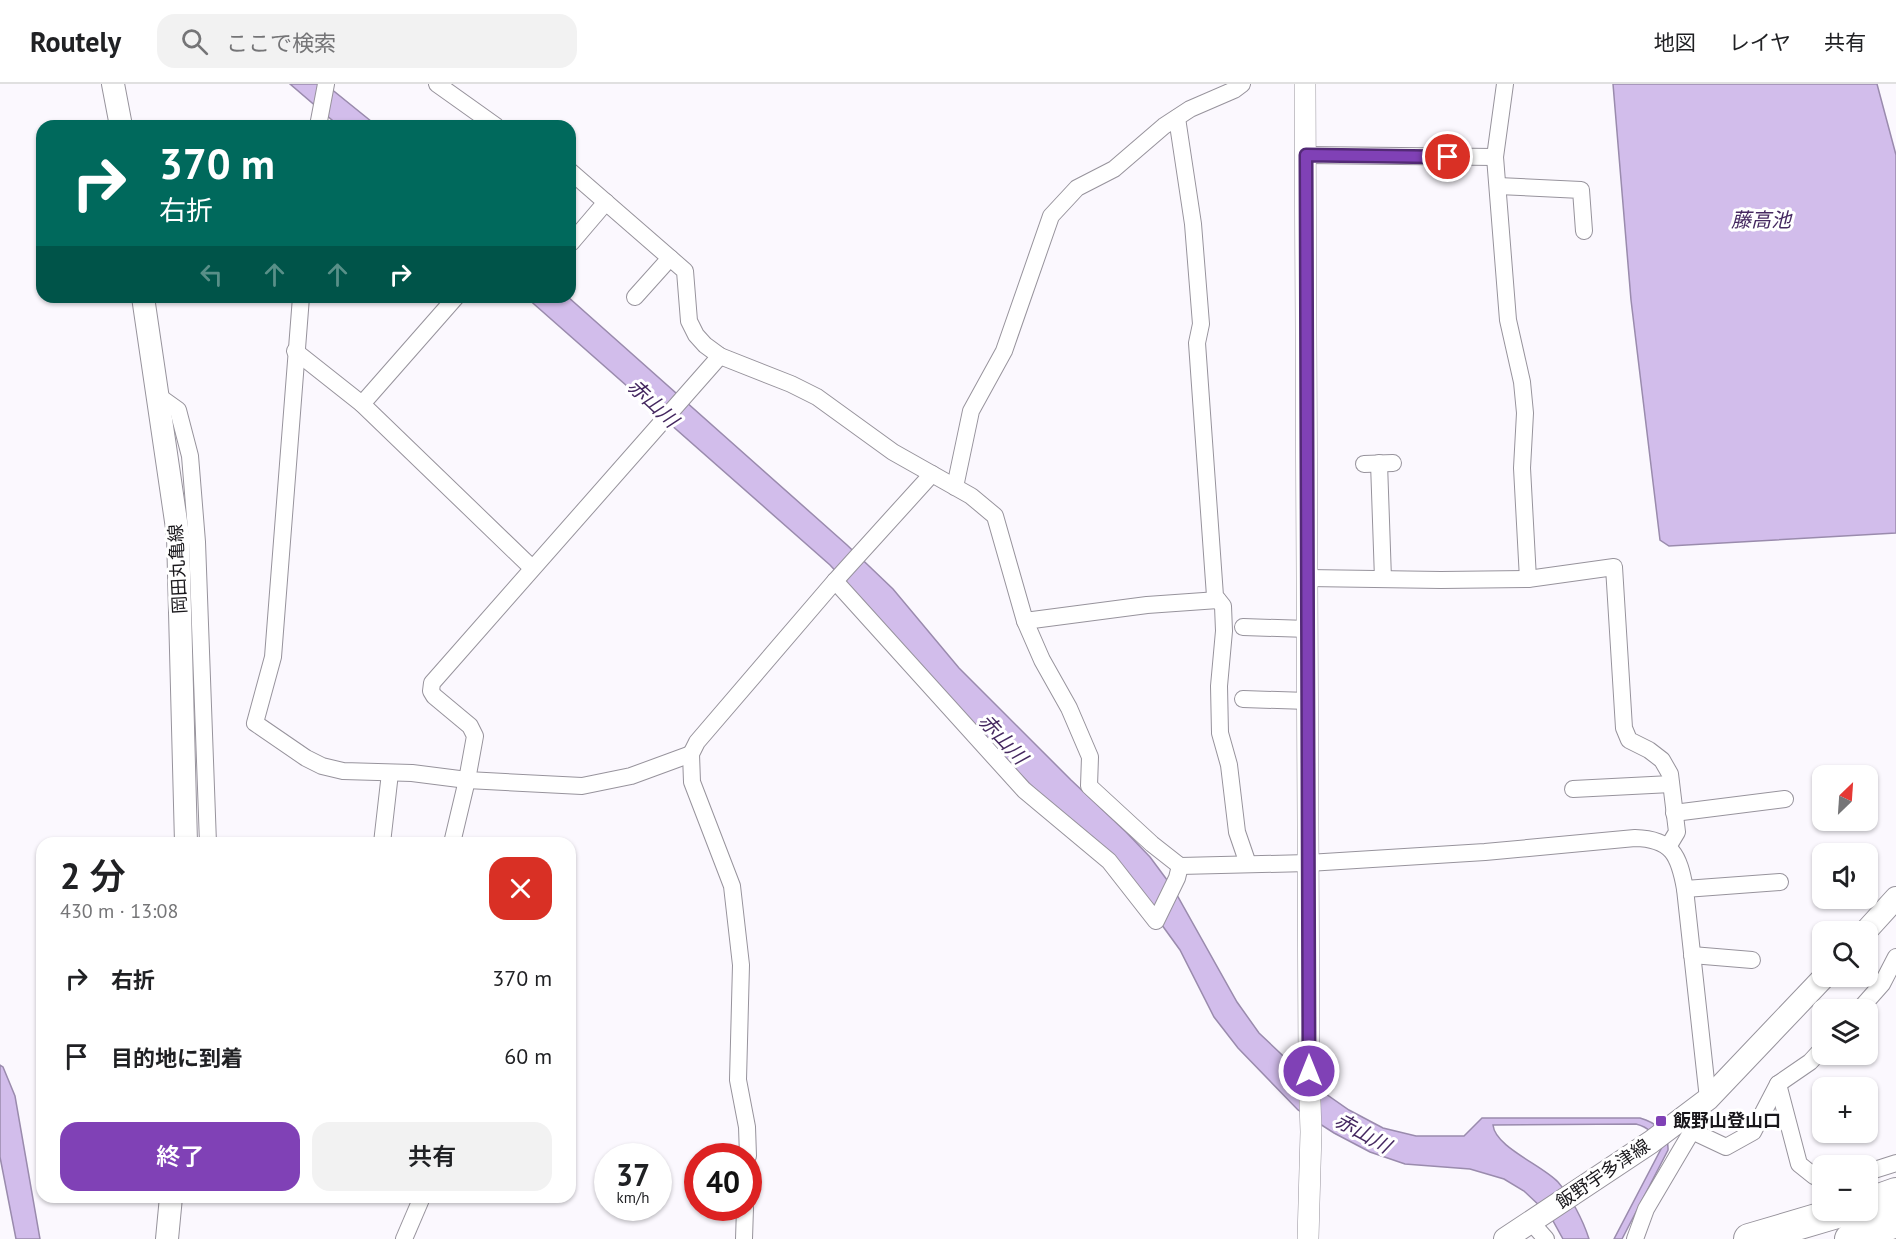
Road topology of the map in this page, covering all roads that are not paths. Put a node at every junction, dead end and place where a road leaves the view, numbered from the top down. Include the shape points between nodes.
1 (113, 84) edge
2 (326, 84) edge
3 (437, 84) edge
4 (1242, 84) edge
5 (1305, 84) edge
6 (1505, 84) edge
7 (1221, 90) edge
8 (1177, 118) junction
9 (120, 120) edge
10 (319, 120) edge
11 (488, 120) edge
12 (1306, 155) junction
13 (1495, 157) junction
14 (576, 177) edge
15 (1498, 186) junction
16 (606, 202) junction
17 (1584, 231) dead end
18 (576, 237) edge
19 (670, 258) junction
20 (635, 297) dead end
21 (144, 303) edge
22 (300, 303) edge
23 (451, 303) edge
24 (295, 351) junction
25 (720, 356) junction
26 (157, 395) junction
27 (362, 404) junction
28 (1379, 463) dead end
29 (932, 474) junction
30 (955, 487) junction
31 (532, 568) junction
32 (1308, 578) junction
33 (1383, 579) junction
34 (1528, 579) junction
35 (835, 581) junction
36 (1218, 600) junction
37 (1025, 621) junction
38 (1243, 627) dead end
39 (1308, 628) junction
40 (1243, 699) dead end
41 (1308, 700) junction
42 (692, 754) junction
43 (390, 773) junction
44 (467, 780) junction
45 (1671, 784) junction
46 (1573, 789) dead end
47 (1785, 799) dead end
48 (1674, 813) junction
49 (186, 837) edge
50 (208, 837) edge
51 (383, 837) edge
52 (453, 837) edge
53 (1668, 847) junction
54 (1308, 863) junction
55 (1248, 864) junction
56 (1179, 872) junction
57 (1780, 882) dead end
58 (1685, 889) junction
59 (1896, 898) edge
60 (1875, 921) edge
61 (1692, 955) junction
62 (1896, 957) edge
63 (1752, 960) dead end
64 (1814, 987) edge
65 (1868, 999) edge
66 (1812, 1060) edge
67 (1778, 1084) junction
68 (1708, 1099) junction
69 (1687, 1125) junction
70 (748, 1143) edge
71 (1896, 1163) edge
72 (1878, 1169) edge
73 (1812, 1174) edge
74 (1896, 1193) edge
75 (1878, 1199) edge
76 (170, 1203) edge
77 (419, 1203) edge
78 (1534, 1219) junction
79 (1812, 1220) edge
80 (745, 1221) edge
81 (1896, 1222) edge
82 (167, 1239) edge
83 (404, 1239) edge
84 (744, 1239) edge
85 (1308, 1239) edge
86 (1505, 1239) edge
87 (1546, 1239) edge
88 (1635, 1239) edge
89 (1749, 1239) edge
90 (1850, 1239) edge

1 - 9 main road
2 - 10 street
3 - 11 street
4 - 7 street
5 - 12 street
6 - 13 street
7 - 8 street
8 - 30 street via 1114,169 1077,188 1051,216 1011,334 971,411
8 - 36 street via 1193,224 1201,324 1197,343
12 - 13 street
12 - 32 street
13 - 15 street
14 - 16 street
15 - 17 street via 1581,190
15 - 34 street via 1508,320 1525,413 1522,468
16 - 18 street
16 - 19 street
19 - 20 street
19 - 25 street via 685,271 689,321 696,335
21 - 26 main road, 岡田丸亀線
22 - 24 street
23 - 27 street
24 - 27 street
24 - 43 street via 273,657 255,723 322,766
25 - 29 street via 817,397 893,452
25 - 31 street
26 - 49 main road, 岡田丸亀線 via 178,535
26 - 50 street via 178,410 190,456
27 - 31 street
28 - 33 street
29 - 30 street
29 - 35 street
30 - 37 street via 995,516
31 - 44 street via 432,683 434,696 470,726 475,735
32 - 33 street
32 - 39 street
33 - 34 street
34 - 45 street via 1614,567 1624,728 1629,741 1662,760
35 - 42 street via 697,742
35 - 56 street via 1024,790 1109,861 1156,921
36 - 37 street
36 - 55 street via 1223,606 1224,632 1220,733 1229,765 1237,832
37 - 56 street via 1090,757 1089,786
38 - 39 street
39 - 41 street
40 - 41 street
41 - 54 street
42 - 44 street via 631,776 582,786
42 - 70 street via 692,782 732,886 741,965 738,1080
43 - 44 street
43 - 51 street
44 - 52 street
45 - 46 street
45 - 48 street
47 - 48 street
48 - 53 street via 1677,832
53 - 54 street via 1653,838 1635,838
53 - 58 street via 1681,863
54 - 55 street
54 - 85 street
55 - 56 street
57 - 58 street
58 - 61 street
59 - 60 main road
61 - 63 street
61 - 68 street
62 - 65 street
64 - 68 main road, 飯野宇多津線
66 - 67 street
67 - 69 street via 1753,1132 1726,1147
67 - 73 street via 1799,1164
68 - 69 main road, 飯野宇多津線
69 - 78 main road, 飯野宇多津線
69 - 88 street
71 - 72 street
74 - 75 highway
76 - 82 main road
77 - 83 street
78 - 86 main road, 飯野宇多津線
78 - 87 street
79 - 89 highway
80 - 84 street
81 - 90 highway

